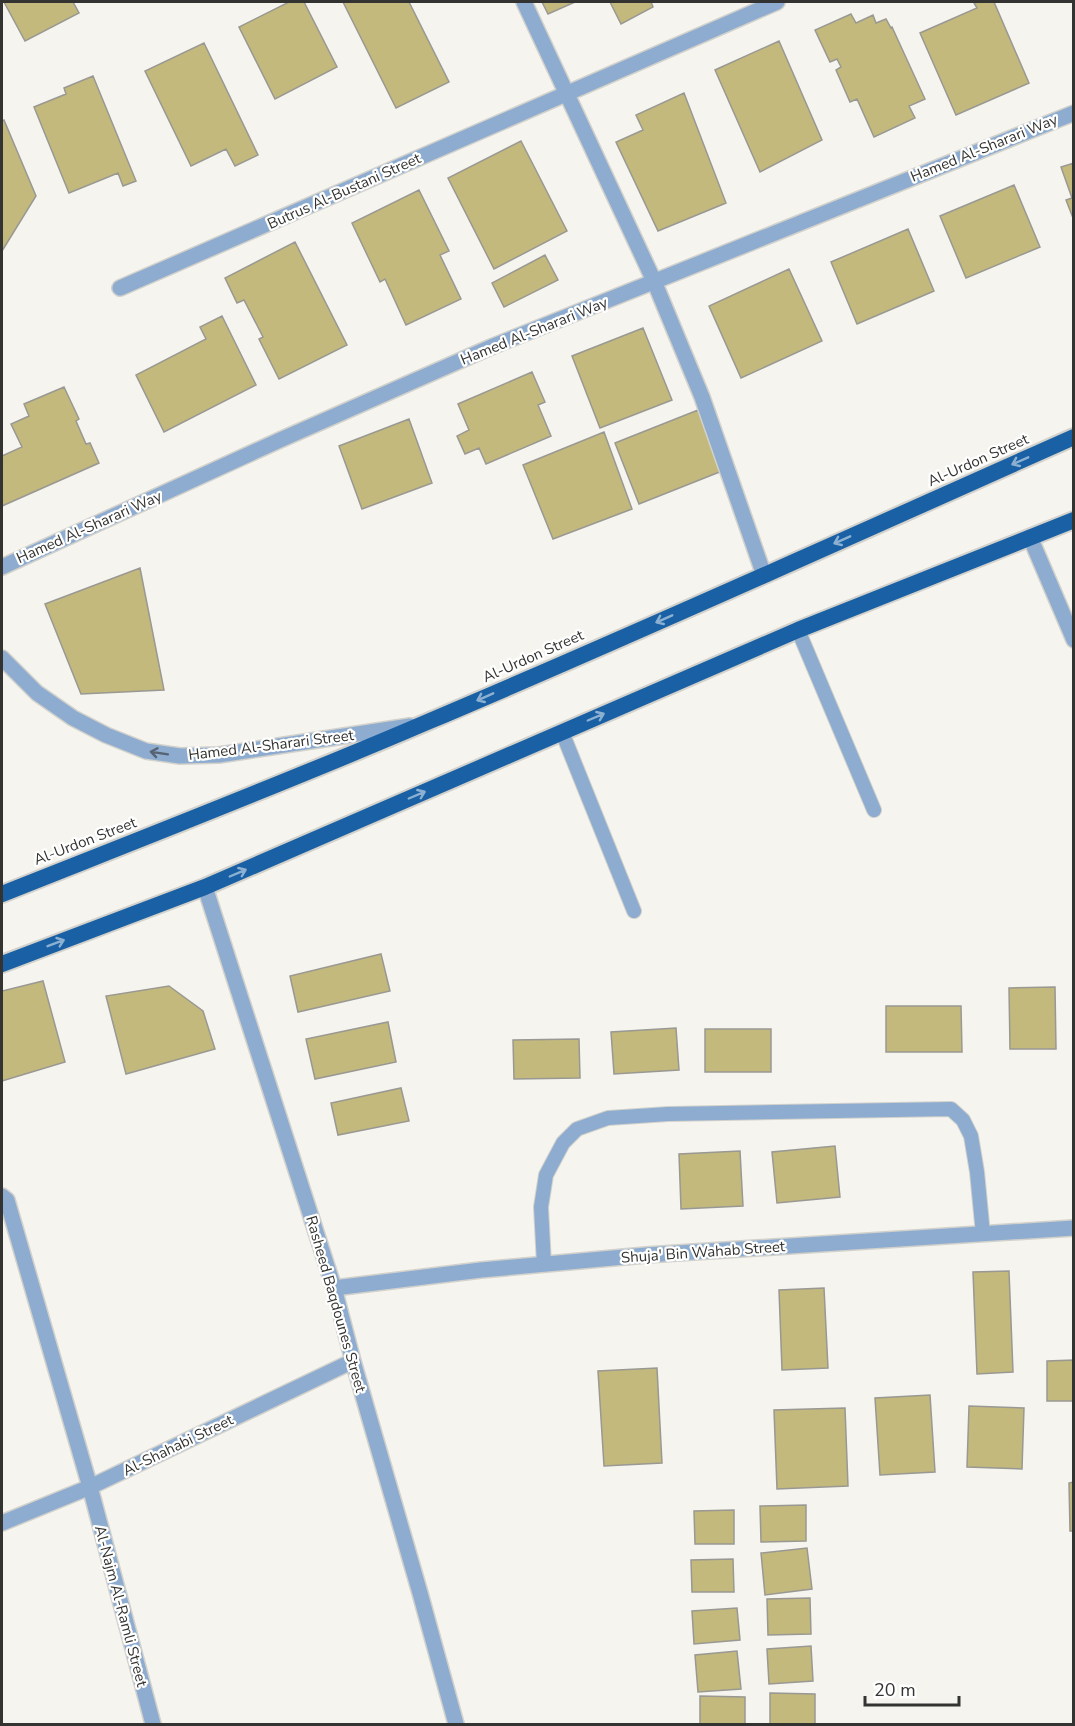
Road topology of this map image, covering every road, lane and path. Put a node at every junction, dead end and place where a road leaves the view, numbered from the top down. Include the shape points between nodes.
1 (524, 2) edge
2 (777, 2) edge
3 (568, 93) junction
4 (1074, 113) edge
5 (654, 281) junction
6 (120, 288) dead end
7 (1074, 437) edge
8 (1074, 520) edge
9 (1030, 537) junction
10 (2, 567) edge
11 (764, 575) junction
12 (798, 630) junction
13 (1074, 640) edge
14 (2, 658) edge
15 (425, 723) junction
16 (562, 732) junction
17 (874, 810) dead end
18 (205, 887) junction
19 (2, 894) edge
20 (634, 911) dead end
21 (2, 964) edge
22 (2, 1196) edge
23 (1074, 1228) edge
24 (982, 1234) junction
25 (544, 1264) junction
26 (334, 1288) junction
27 (352, 1361) junction
28 (90, 1487) junction
29 (2, 1523) edge
30 (153, 1725) edge
31 (456, 1725) edge

1 - 3 street
2 - 3 street, Butrus Al-Bustani Street
3 - 5 street
3 - 6 street, Butrus Al-Bustani Street
4 - 5 street, Hamed Al-Sharari Way
5 - 10 street, Hamed Al-Sharari Way via 491,347
5 - 11 street via 702,397
7 -> 11 highway, Al-Urdon Street
8 - 9 highway
9 - 12 highway
9 - 13 street
11 -> 15 highway, Al-Urdon Street
16 -> 12 highway
12 - 17 lane
15 -> 14 street, Hamed Al-Sharari Street via 219,755 180,756 146,751 73,718 37,693
15 - 19 highway, Al-Urdon Street
18 -> 16 highway
16 - 20 lane
21 -> 18 highway
18 - 26 street, Rasheed Baqdounes Street
22 - 28 street, Al-Najm Al-Ramli Street via 7,1200
23 - 24 street, Shuja' Bin Wahab Street
24 - 25 street, Shuja' Bin Wahab Street
24 - 25 lane via 971,1136 963,1120 951,1109 608,1118 578,1129 563,1143 546,1175 541,1207
25 - 26 street, Shuja' Bin Wahab Street
26 - 27 street, Rasheed Baqdounes Street
27 - 28 street, Al-Shahabi Street
27 - 31 street, Rasheed Baqdounes Street
28 - 29 street, Al-Shahabi Street
28 - 30 street, Al-Najm Al-Ramli Street

